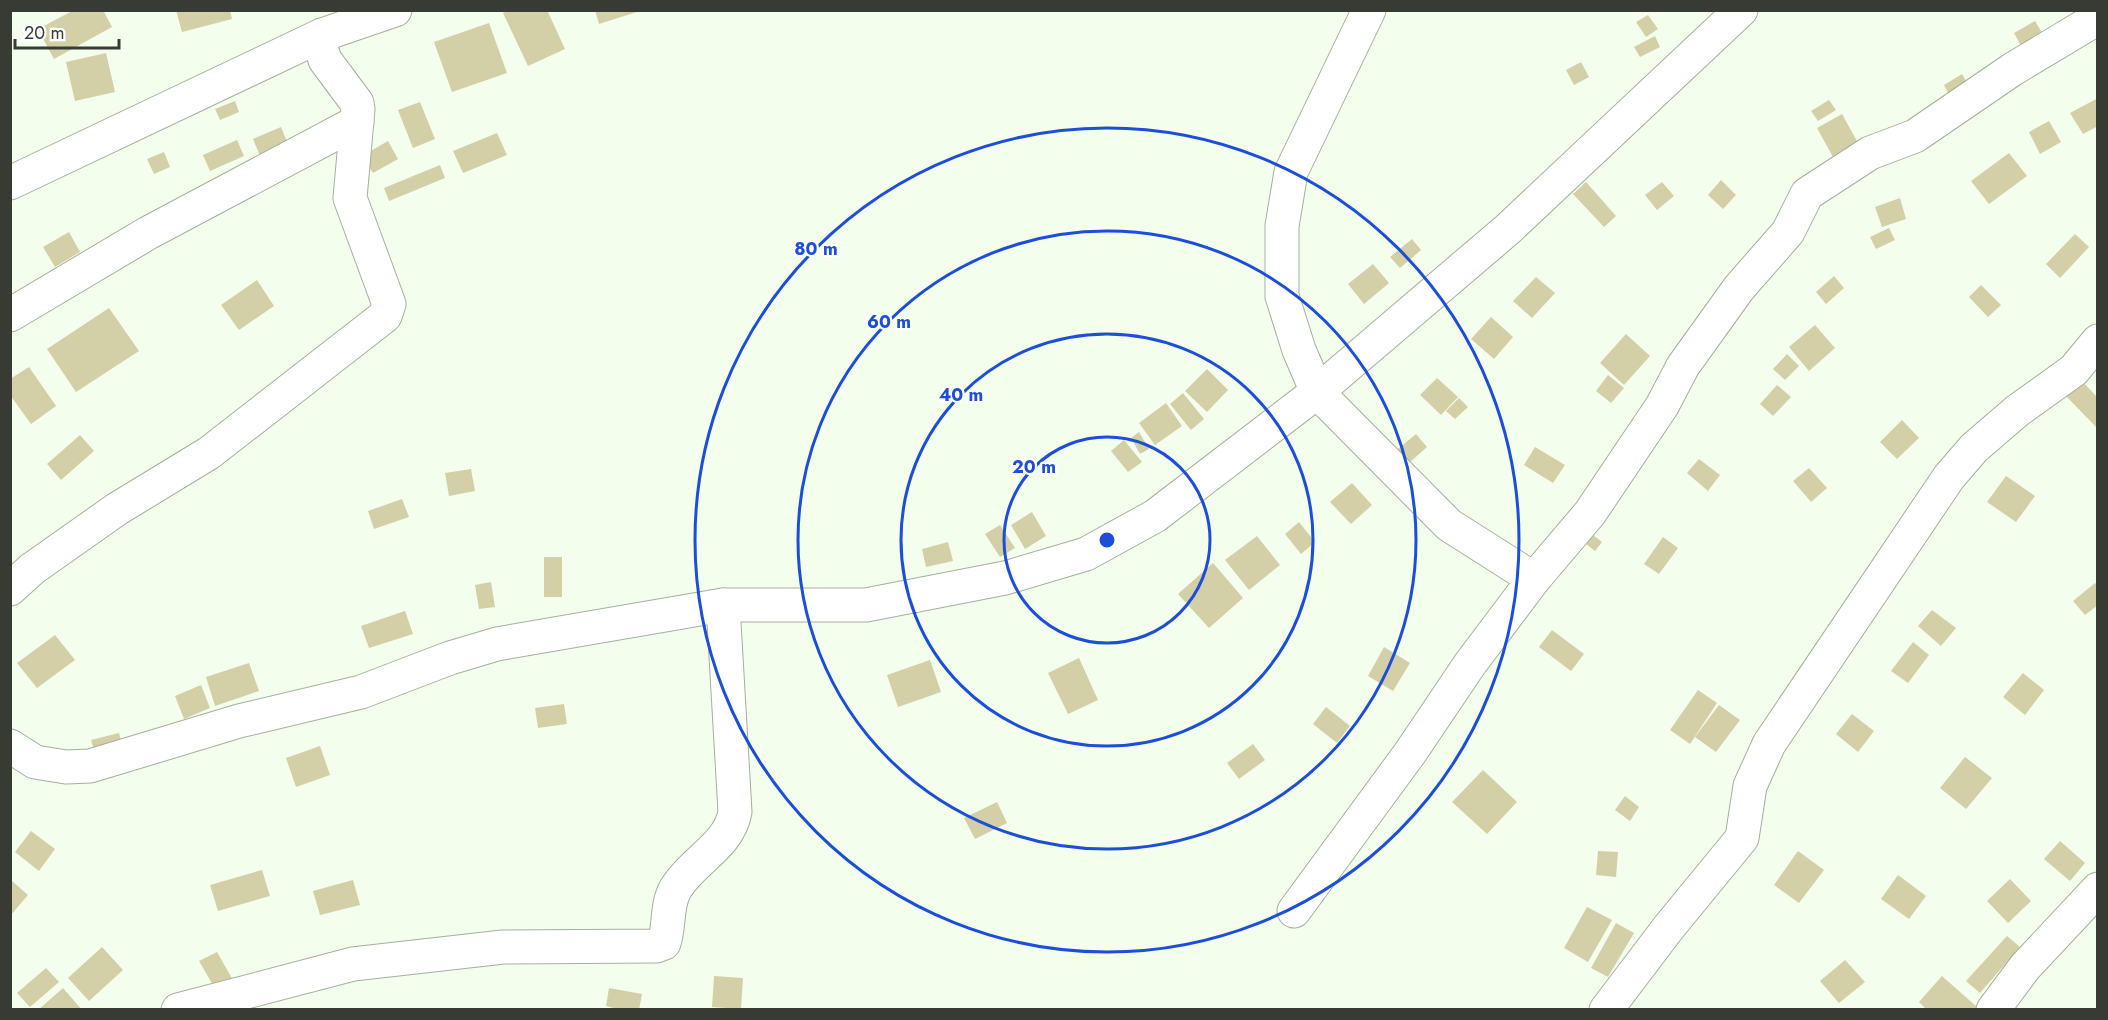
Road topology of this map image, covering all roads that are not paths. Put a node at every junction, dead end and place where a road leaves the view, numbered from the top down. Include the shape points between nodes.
1 (395, 10) edge
2 (1369, 10) edge
3 (1741, 10) edge
4 (2097, 18) edge
5 (322, 35) junction
6 (357, 122) junction
7 (10, 183) edge
8 (10, 315) edge
9 (2097, 342) edge
10 (1317, 392) junction
11 (1534, 579) junction
12 (10, 589) edge
13 (723, 604) junction
14 (10, 746) edge
15 (2097, 889) edge
16 (1294, 911) dead end
17 (178, 1010) edge
18 (1605, 1010) edge
19 (1993, 1010) edge

1 - 5 street
2 - 10 street via 1292,172 1282,226 1282,296
3 - 10 street via 1508,230
4 - 11 street via 1915,136 1870,153 1807,194 1788,232 1739,288 1683,366 1662,406 1590,513
5 - 6 street via 325,60 357,103
5 - 7 street
6 - 8 street via 148,234
6 - 12 street via 350,198 389,304 385,316 208,453 117,509
9 - 18 street via 2074,370 2017,411 1974,448 1949,477 1768,744 1750,786 1742,838
10 - 11 street via 1449,525
10 - 13 street via 1155,516 1086,554 1005,578 866,604
11 - 16 street
13 - 14 street via 497,644 361,692 239,721 90,766 35,762
13 - 17 street via 733,825 677,887 671,898 664,942 656,946 503,947 353,964
15 - 19 street via 2025,967

